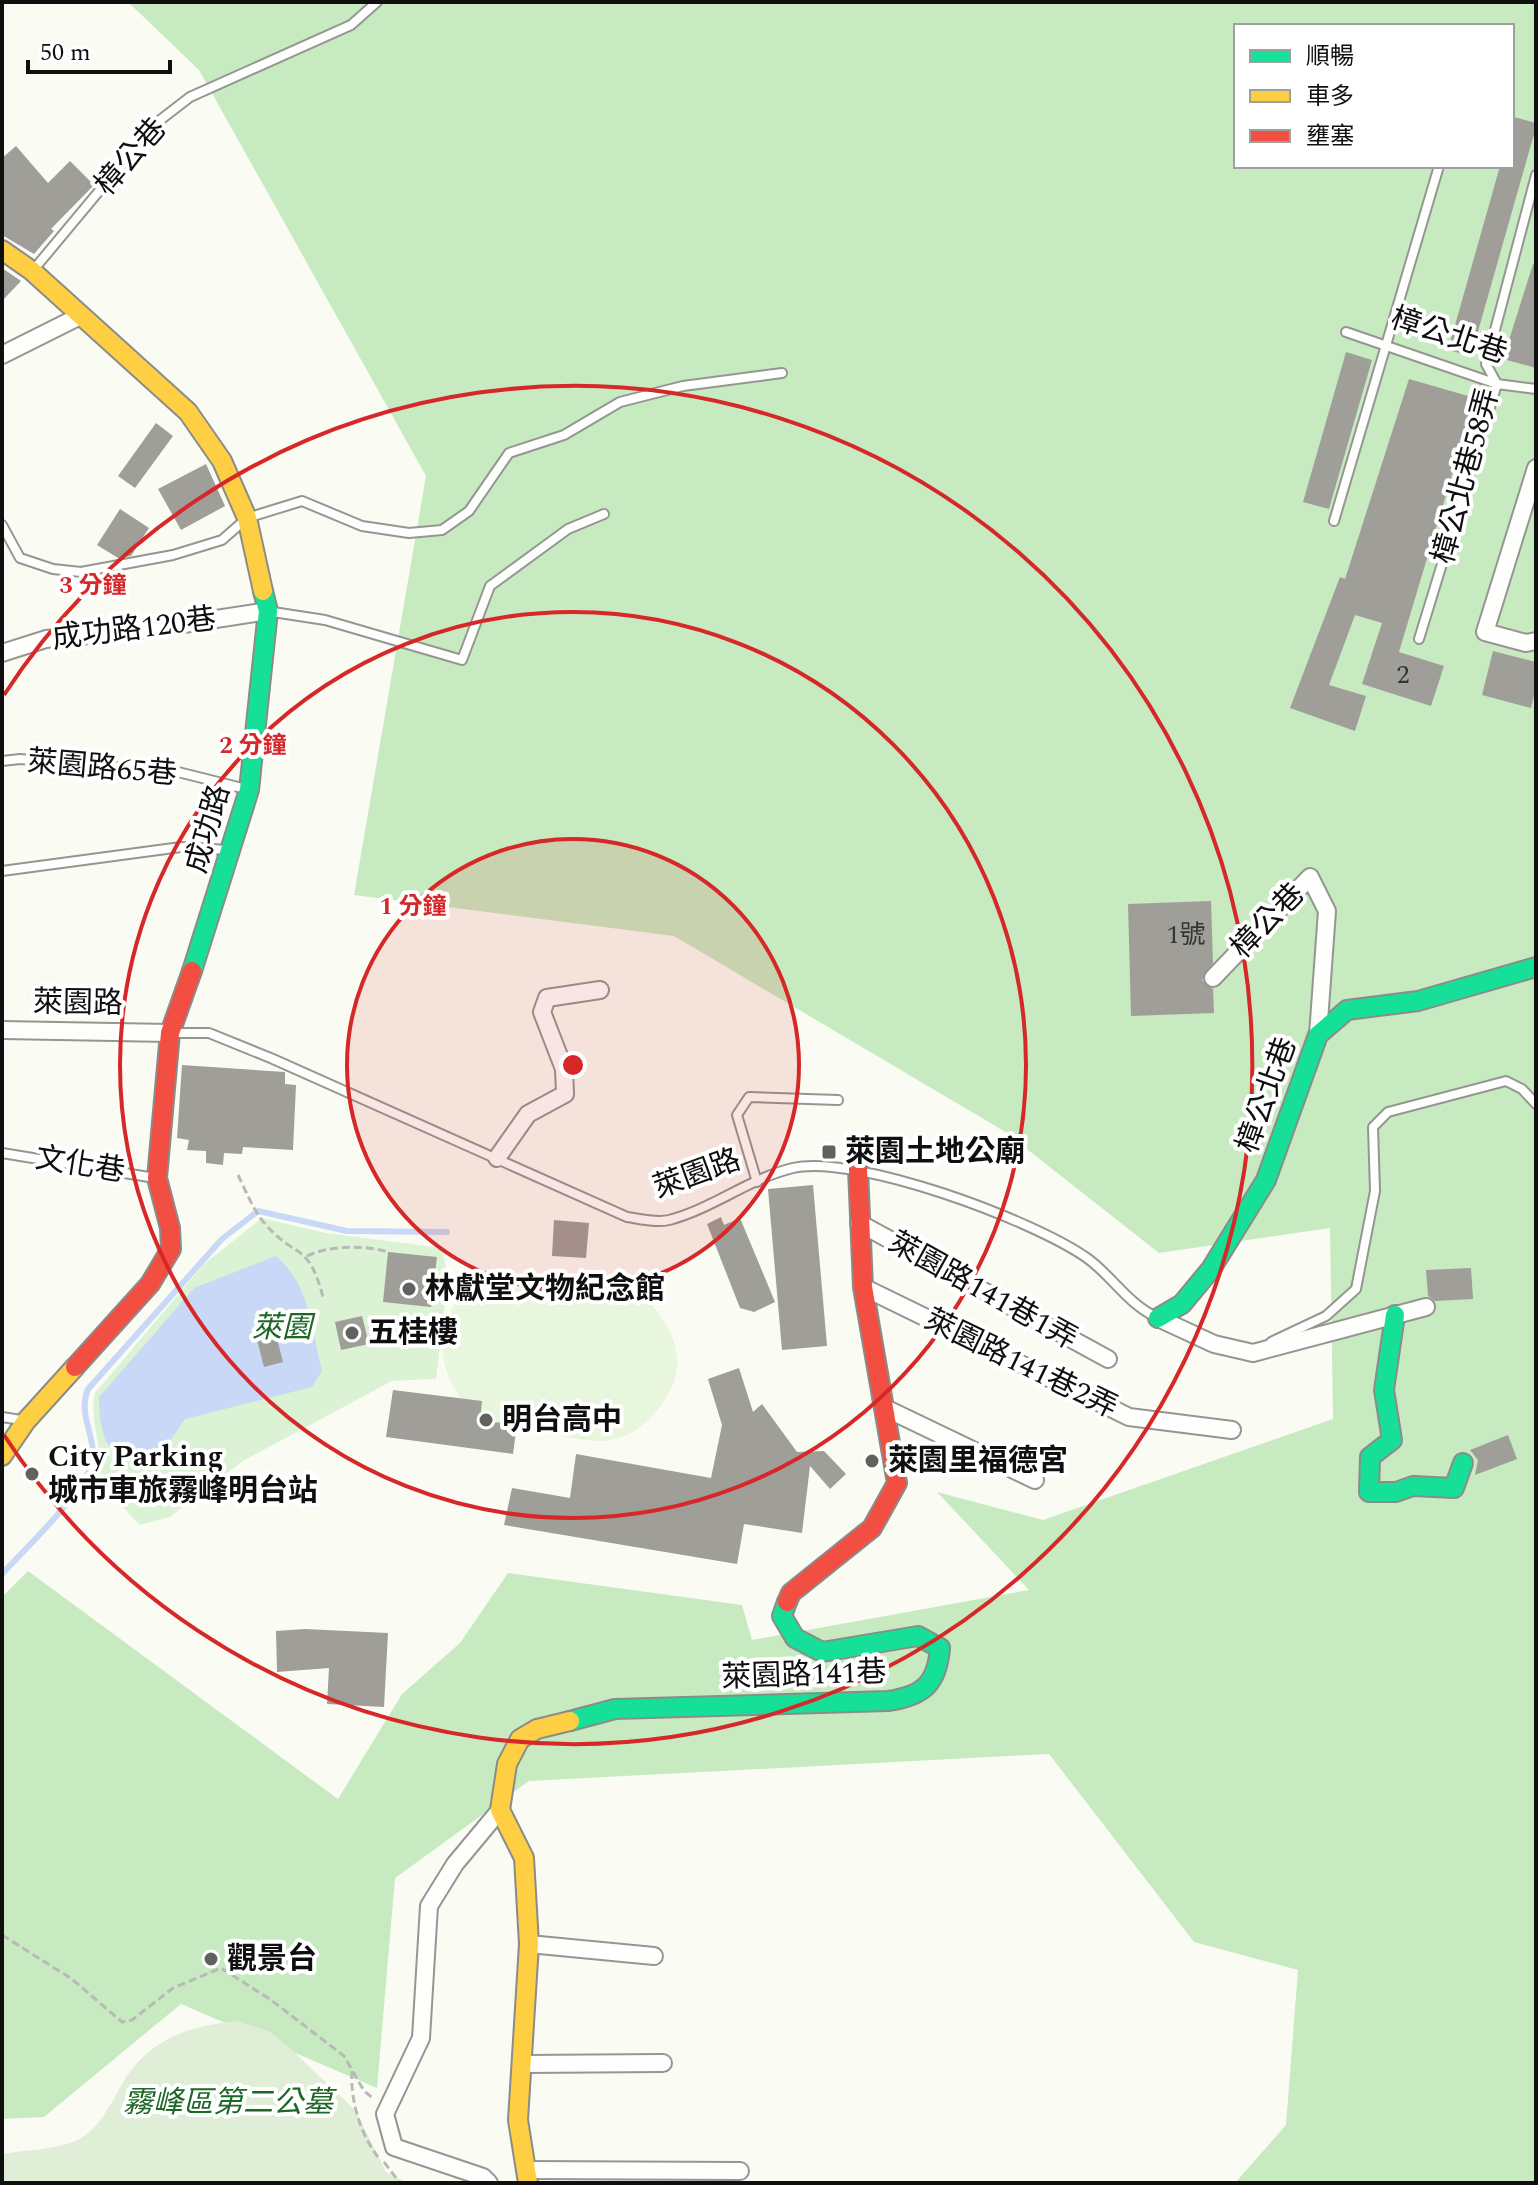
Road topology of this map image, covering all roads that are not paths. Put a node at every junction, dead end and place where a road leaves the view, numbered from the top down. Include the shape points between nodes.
1 (377, 2) edge
2 (1438, 168) edge
3 (1536, 175) edge
4 (2, 250) edge
5 (32, 271) junction
6 (80, 316) junction
7 (1346, 332) dead end
8 (1388, 347) junction
9 (2, 355) edge
10 (782, 373) dead end
11 (1497, 384) junction
12 (1536, 389) edge
13 (1536, 468) edge
14 (604, 514) dead end
15 (247, 518) junction
16 (1334, 521) dead end
17 (2, 525) edge
18 (268, 611) junction
19 (1419, 639) dead end
20 (1536, 641) edge
21 (2, 653) edge
22 (2, 761) edge
23 (249, 790) junction
24 (232, 850) junction
25 (2, 871) edge
26 (1536, 967) edge
27 (1213, 978) dead end
28 (600, 990) dead end
29 (2, 1030) edge
30 (170, 1033) junction
31 (1318, 1035) junction
32 (838, 1100) dead end
33 (1536, 1104) edge
34 (2, 1153) edge
35 (497, 1158) junction
36 (858, 1169) junction
37 (157, 1178) junction
38 (757, 1182) junction
39 (859, 1223) junction
40 (863, 1287) junction
41 (1426, 1307) dead end
42 (1395, 1315) junction
43 (1158, 1318) junction
44 (1253, 1353) junction
45 (1108, 1359) dead end
46 (883, 1407) junction
47 (2, 1417) edge
48 (26, 1421) junction
49 (1232, 1430) dead end
50 (2, 1456) edge
51 (1463, 1463) dead end
52 (1035, 1480) dead end
53 (500, 1810) junction
54 (529, 1944) junction
55 (654, 1956) dead end
56 (663, 2063) dead end
57 (523, 2064) junction
58 (740, 2171) dead end
59 (527, 2176) edge
60 (489, 2183) edge

1 - 5 lane, 樟公巷 via 351,25 190,97 155,124
2 - 8 lane
3 - 11 lane, 樟公北巷58弄 via 1486,364
4 - 5 street, 成功路
5 - 6 street, 成功路
6 - 9 street
6 - 15 street, 成功路 via 188,412 222,461
7 - 8 lane, 樟公北巷
8 - 11 lane, 樟公北巷
8 - 16 lane
10 - 15 lane via 683,386 620,402 564,435 509,453 469,511 442,530 409,533 362,526 302,501
11 - 12 lane, 樟公北巷
11 - 19 lane, 樟公北巷58弄
13 - 20 street via 1485,632
14 - 18 lane via 568,529 490,586 462,660 325,620
15 - 17 lane via 222,540 81,572 20,558
15 - 18 street, 成功路
18 - 21 street, 成功路120巷 via 46,639
18 - 23 street, 成功路
22 - 23 lane, 萊園路65巷 via 178,772
23 - 24 street, 成功路
24 - 25 lane via 181,847
24 - 30 street, 成功路
26 - 31 street, 樟公北巷 via 1418,1001 1347,1010
27 - 31 street, 樟公巷 via 1310,877 1327,911
28 - 35 street via 547,998 542,1012 564,1069 565,1094 528,1114
29 - 30 street, 萊園路
30 - 35 lane, 萊園路 via 209,1033
30 - 37 street, 成功路
31 - 43 street, 樟公北巷 via 1266,1180 1211,1269 1182,1304
32 - 38 lane via 749,1097 737,1115
33 - 44 lane via 1506,1081 1388,1112 1373,1127 1375,1191 1356,1289 1326,1316
34 - 37 lane, 文化巷
35 - 38 lane, 萊園路 via 627,1217 656,1221
36 - 38 lane, 萊園路 via 795,1168
36 - 39 street, 萊園路141巷
36 - 43 lane, 萊園路 via 903,1180 1036,1230 1088,1258 1138,1308
37 - 48 street, 成功路 via 172,1242 165,1264
39 - 40 street, 萊園路141巷
39 - 45 street, 萊園路141巷1弄
40 - 46 street, 萊園路141巷
40 - 49 street, 萊園路141巷2弄 via 1129,1417
41 - 42 street, 萊園路
42 - 44 street, 萊園路
42 - 51 street via 1384,1390 1392,1440 1370,1457 1369,1492 1454,1488
43 - 44 street, 萊園路 via 1214,1344
46 - 52 street
46 - 53 street, 萊園路141巷 via 897,1483 887,1506 872,1528 791,1593 782,1616 795,1638 822,1652 918,1636 940,1648 940,1672 926,1691 873,1703 615,1709 537,1729 520,1739 507,1764
47 - 48 lane
48 - 50 street, 成功路
53 - 54 street via 524,1858
53 - 60 street via 455,1864 429,1906 421,2038 385,2114 394,2147
54 - 55 street
54 - 57 street
56 - 57 street
57 - 59 street via 518,2120
58 - 59 street

